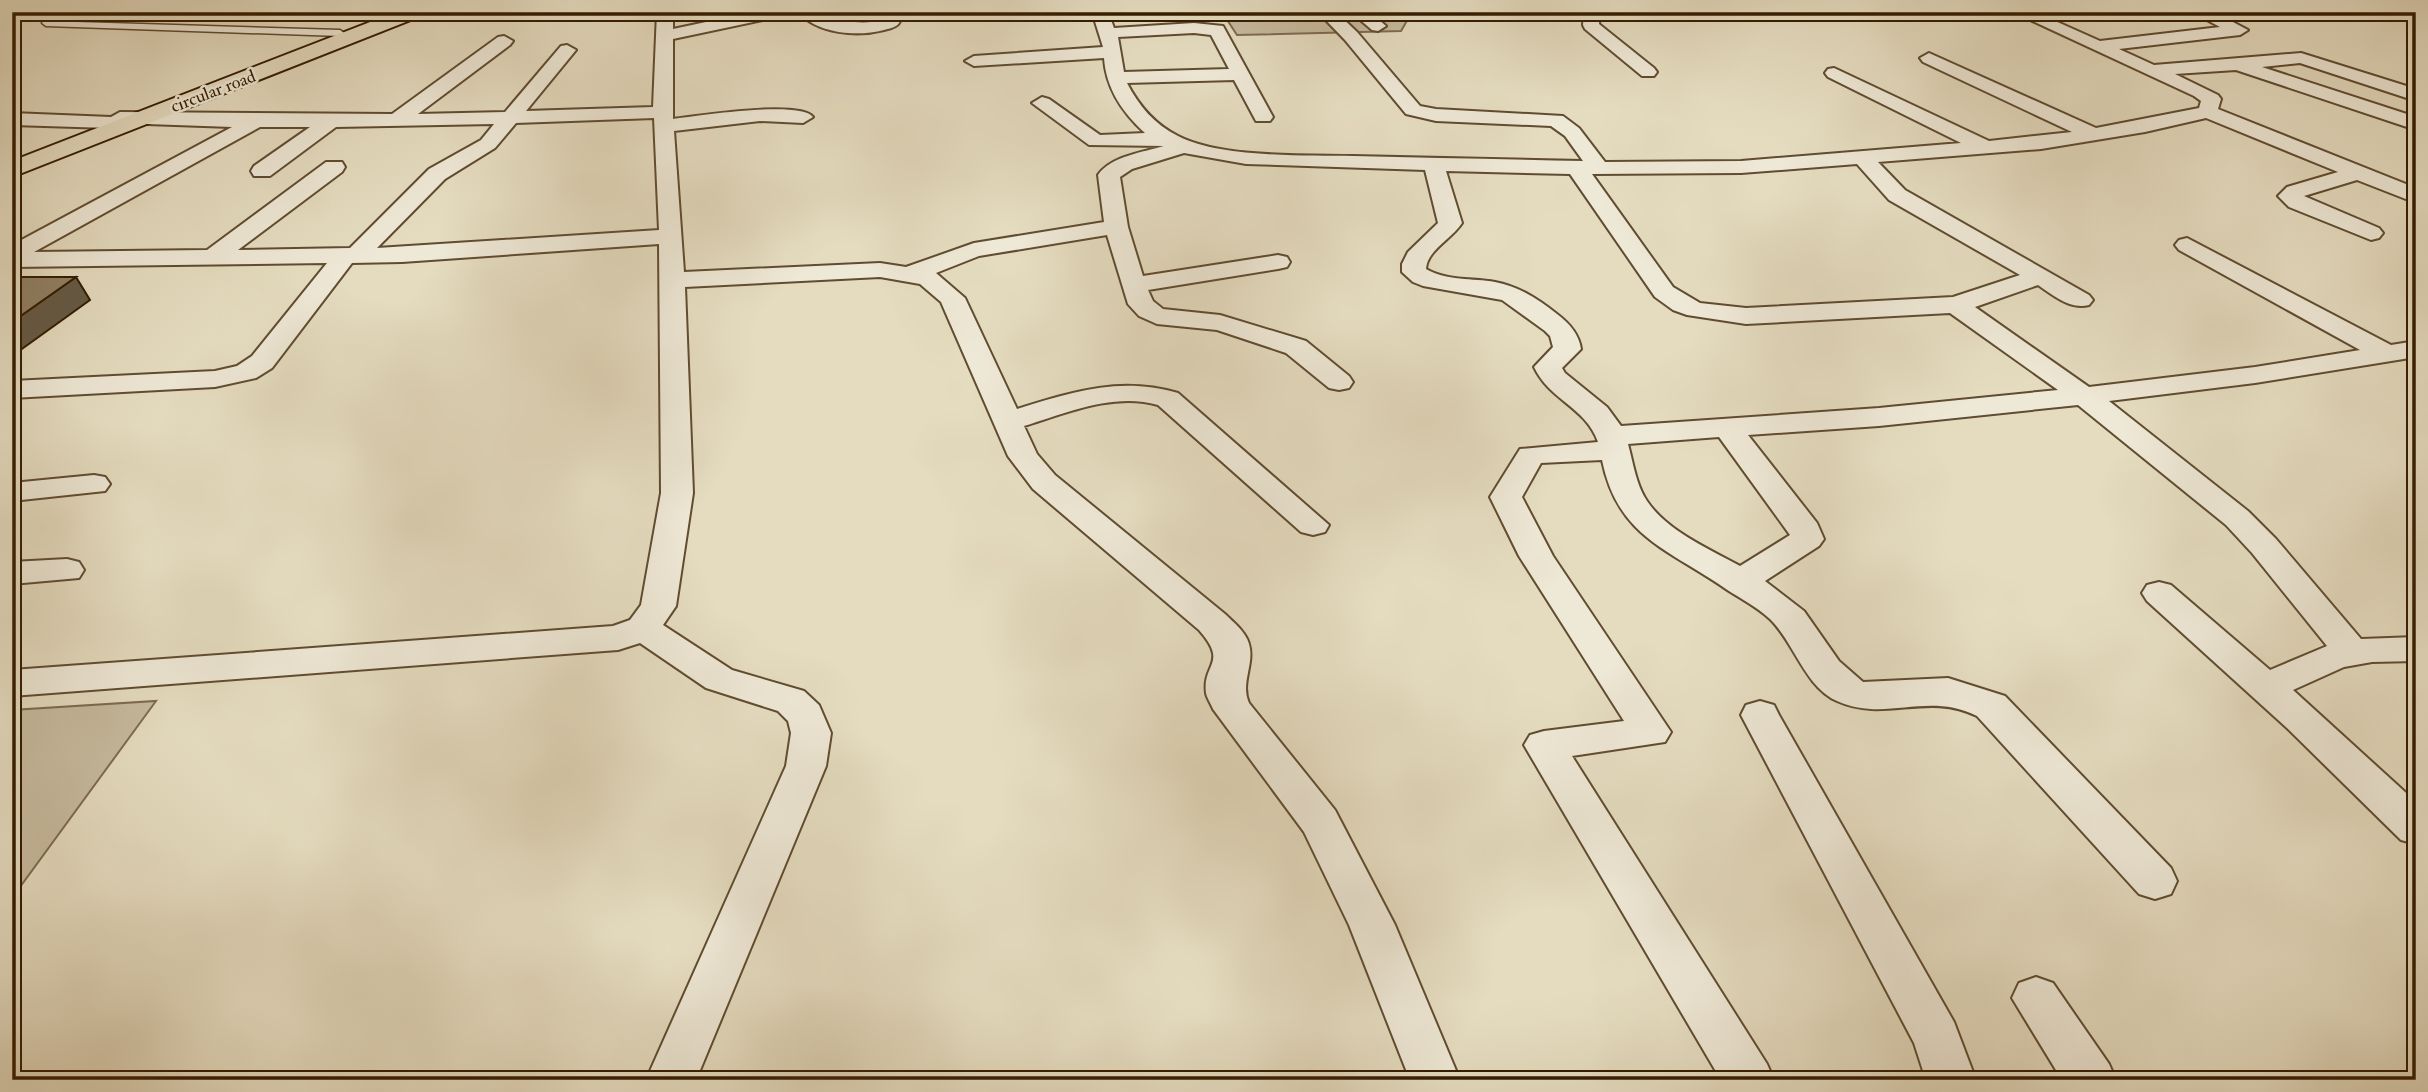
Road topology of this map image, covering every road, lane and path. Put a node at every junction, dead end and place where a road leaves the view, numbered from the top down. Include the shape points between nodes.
1 (393, 12) edge
2 (414, 12) edge
3 (665, 12) edge
4 (777, 12) edge
5 (806, 12) edge
6 (892, 12) edge
7 (1100, 12) edge
8 (1326, 12) edge
9 (1359, 12) edge
10 (1592, 12) edge
11 (2021, 12) edge
12 (2200, 12) edge
13 (46, 23) dead end
14 (1378, 26) dead end
15 (340, 33) junction
16 (664, 36) junction
17 (504, 41) dead end
18 (1110, 43) junction
19 (2096, 46) junction
20 (568, 50) dead end
21 (1929, 58) dead end
22 (974, 61) dead end
23 (2237, 65) junction
24 (2214, 67) junction
25 (2148, 69) junction
26 (1648, 72) dead end
27 (1834, 73) dead end
28 (1240, 74) junction
29 (1115, 78) junction
30 (2416, 94) edge
31 (1042, 103) dead end
32 (2208, 112) junction
33 (2322, 113) dead end
34 (803, 117) dead end
35 (1263, 117) dead end
36 (511, 118) junction
37 (12, 119) edge
38 (124, 119) junction
39 (663, 119) junction
40 (397, 120) junction
41 (255, 121) junction
42 (331, 121) junction
43 (2416, 124) edge
44 (2095, 135) junction
45 (1173, 143) junction
46 (1987, 148) junction
47 (1862, 157) junction
48 (12, 160) edge
49 (1434, 165) junction
50 (334, 167) dead end
51 (1588, 167) junction
52 (12, 170) edge
53 (262, 171) dead end
54 (2358, 173) junction
55 (2416, 197) edge
56 (1116, 228) junction
57 (2371, 233) dead end
58 (671, 236) junction
59 (2187, 245) dead end
60 (351, 256) junction
61 (12, 257) edge
62 (211, 259) junction
63 (55, 260) junction
64 (1278, 262) dead end
65 (910, 274) junction
66 (2040, 276) junction
67 (671, 280) junction
68 (23, 283) edge
69 (1134, 285) junction
70 (2080, 300) dead end
71 (1956, 305) junction
72 (2416, 349) edge
73 (2388, 354) junction
74 (1339, 382) dead end
75 (12, 390) edge
76 (2084, 396) junction
77 (1008, 421) junction
78 (1726, 428) junction
79 (1613, 443) junction
80 (94, 484) dead end
81 (12, 492) edge
82 (1312, 525) dead end
83 (67, 570) dead end
84 (12, 573) edge
85 (1739, 582) junction
86 (2159, 593) dead end
87 (643, 628) junction
88 (2416, 649) edge
89 (2352, 653) junction
90 (12, 682) edge
91 (2265, 687) junction
92 (1760, 715) dead end
93 (2416, 828) edge
94 (2155, 881) dead end
95 (2036, 998) dead end
96 (671, 1080) edge
97 (1436, 1080) edge
98 (1749, 1080) edge
99 (1951, 1080) edge
100 (2091, 1080) edge

1 - 15 main road, circular road
2 - 38 main road, circular road
3 - 16 street
4 - 16 street
5 - 6 street via 832,27 857,28 887,24 894,18
7 - 18 street
8 - 51 street via 1413,110 1556,120 1572,132
9 - 14 street
10 - 26 street via 1591,25
11 - 19 street
12 - 19 street via 2240,30
13 - 15 lane
15 - 38 main road, circular road
16 - 39 street
17 - 40 street
18 - 22 street
18 - 28 street via 1212,28 1220,33
18 - 29 street
19 - 25 street
20 - 36 street
21 - 44 street
23 - 24 street
23 - 30 street via 2311,59
23 - 43 street
24 - 25 street
24 - 33 street
25 - 32 street via 2211,99
27 - 46 street
28 - 29 street
28 - 35 street
29 - 45 street via 1151,130
31 - 45 street via 1096,141
32 - 44 street
32 - 54 street
34 - 39 street
36 - 39 street
36 - 40 street
36 - 60 street via 479,151 437,174
37 - 38 street
38 - 41 street
38 - 48 main road, circular road
38 - 52 main road, circular road
39 - 58 street
40 - 42 street
41 - 42 street
41 - 61 street
42 - 53 street
44 - 46 street
45 - 49 street via 1300,161
45 - 56 street via 1109,175
46 - 47 street
47 - 51 street via 1741,167
47 - 66 street via 1897,195
49 - 51 street
49 - 79 street via 1450,223 1416,259 1414,272 1508,293 1544,316 1567,341 1567,349 1548,366 1551,378 1594,409
50 - 62 street
51 - 71 street via 1664,292 1682,305 1746,317
54 - 55 street
54 - 57 street via 2289,196
56 - 65 street via 974,250
56 - 69 street
58 - 60 street
58 - 67 street
59 - 73 street
60 - 62 street
60 - 75 street via 262,362 246,372 215,379
61 - 63 street
62 - 63 street
63 - 68 street
64 - 69 street
65 - 67 street via 838,271
65 - 77 street via 928,278 952,298
66 - 70 street
66 - 71 street
67 - 87 street via 677,494 658,606
69 - 74 street via 1141,304 1157,316 1220,323 1296,347
71 - 76 street
72 - 73 street
73 - 76 street
76 - 78 street
76 - 89 street via 2236,518
77 - 82 street via 1093,398 1157,394
77 - 97 street via 1023,456 1044,482 1212,622 1231,643 1225,692 1232,709 1320,822 1372,925
78 - 79 street
78 - 85 street via 1805,530 1807,539
79 - 85 street via 1623,488 1638,512 1672,542
79 - 98 street via 1531,455 1506,497 1536,556 1651,732 1544,745
80 - 81 street
83 - 84 street
85 - 94 street via 1791,619 1832,677 1849,692 1869,697 1940,691 1967,695 1991,706
86 - 91 street
87 - 90 street via 618,638
87 - 96 street via 719,679 791,701 805,715 811,733 806,766
88 - 89 street
89 - 91 street
91 - 93 street
92 - 99 street via 1937,1038
95 - 100 street

